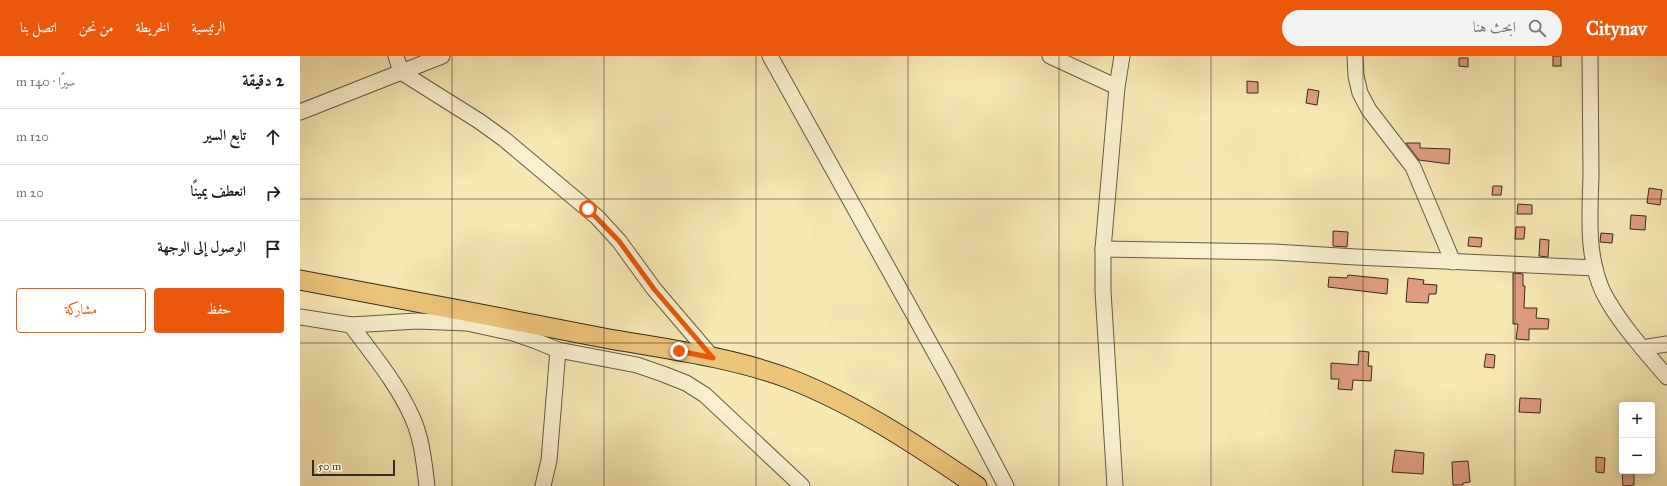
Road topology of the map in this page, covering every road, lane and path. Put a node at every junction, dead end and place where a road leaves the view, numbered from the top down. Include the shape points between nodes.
1 (396, 56) edge
2 (442, 56) edge
3 (770, 56) edge
4 (1050, 56) edge
5 (1122, 56) edge
6 (1355, 56) edge
7 (1590, 56) edge
8 (401, 72) junction
9 (1117, 87) junction
10 (300, 112) edge
11 (1103, 249) junction
12 (1453, 262) junction
13 (1595, 268) junction
14 (300, 280) edge
15 (300, 317) edge
16 (350, 325) junction
17 (1667, 344) edge
18 (1642, 348) junction
19 (558, 350) junction
20 (713, 358) junction
21 (1667, 377) edge
22 (427, 486) edge
23 (543, 486) edge
24 (802, 486) edge
25 (977, 486) edge
26 (1006, 486) edge
27 (1115, 486) edge

1 - 8 street
2 - 8 street
3 - 26 street via 948,376
4 - 9 street
5 - 9 street
6 - 12 street via 1360,93 1368,110 1414,167
7 - 13 street via 1590,232
8 - 10 street
8 - 20 street via 480,121 597,217
9 - 11 street
11 - 12 street via 1274,252
11 - 27 street via 1103,291
12 - 13 street
13 - 18 street via 1603,291
14 - 20 main road
15 - 16 street
16 - 19 street via 418,321 467,323 513,333
16 - 22 street via 398,391 413,418
17 - 18 street
18 - 21 street
19 - 23 street via 549,460
19 - 24 street via 637,365 686,383 705,395
20 - 25 main road via 774,374 826,395 922,449

